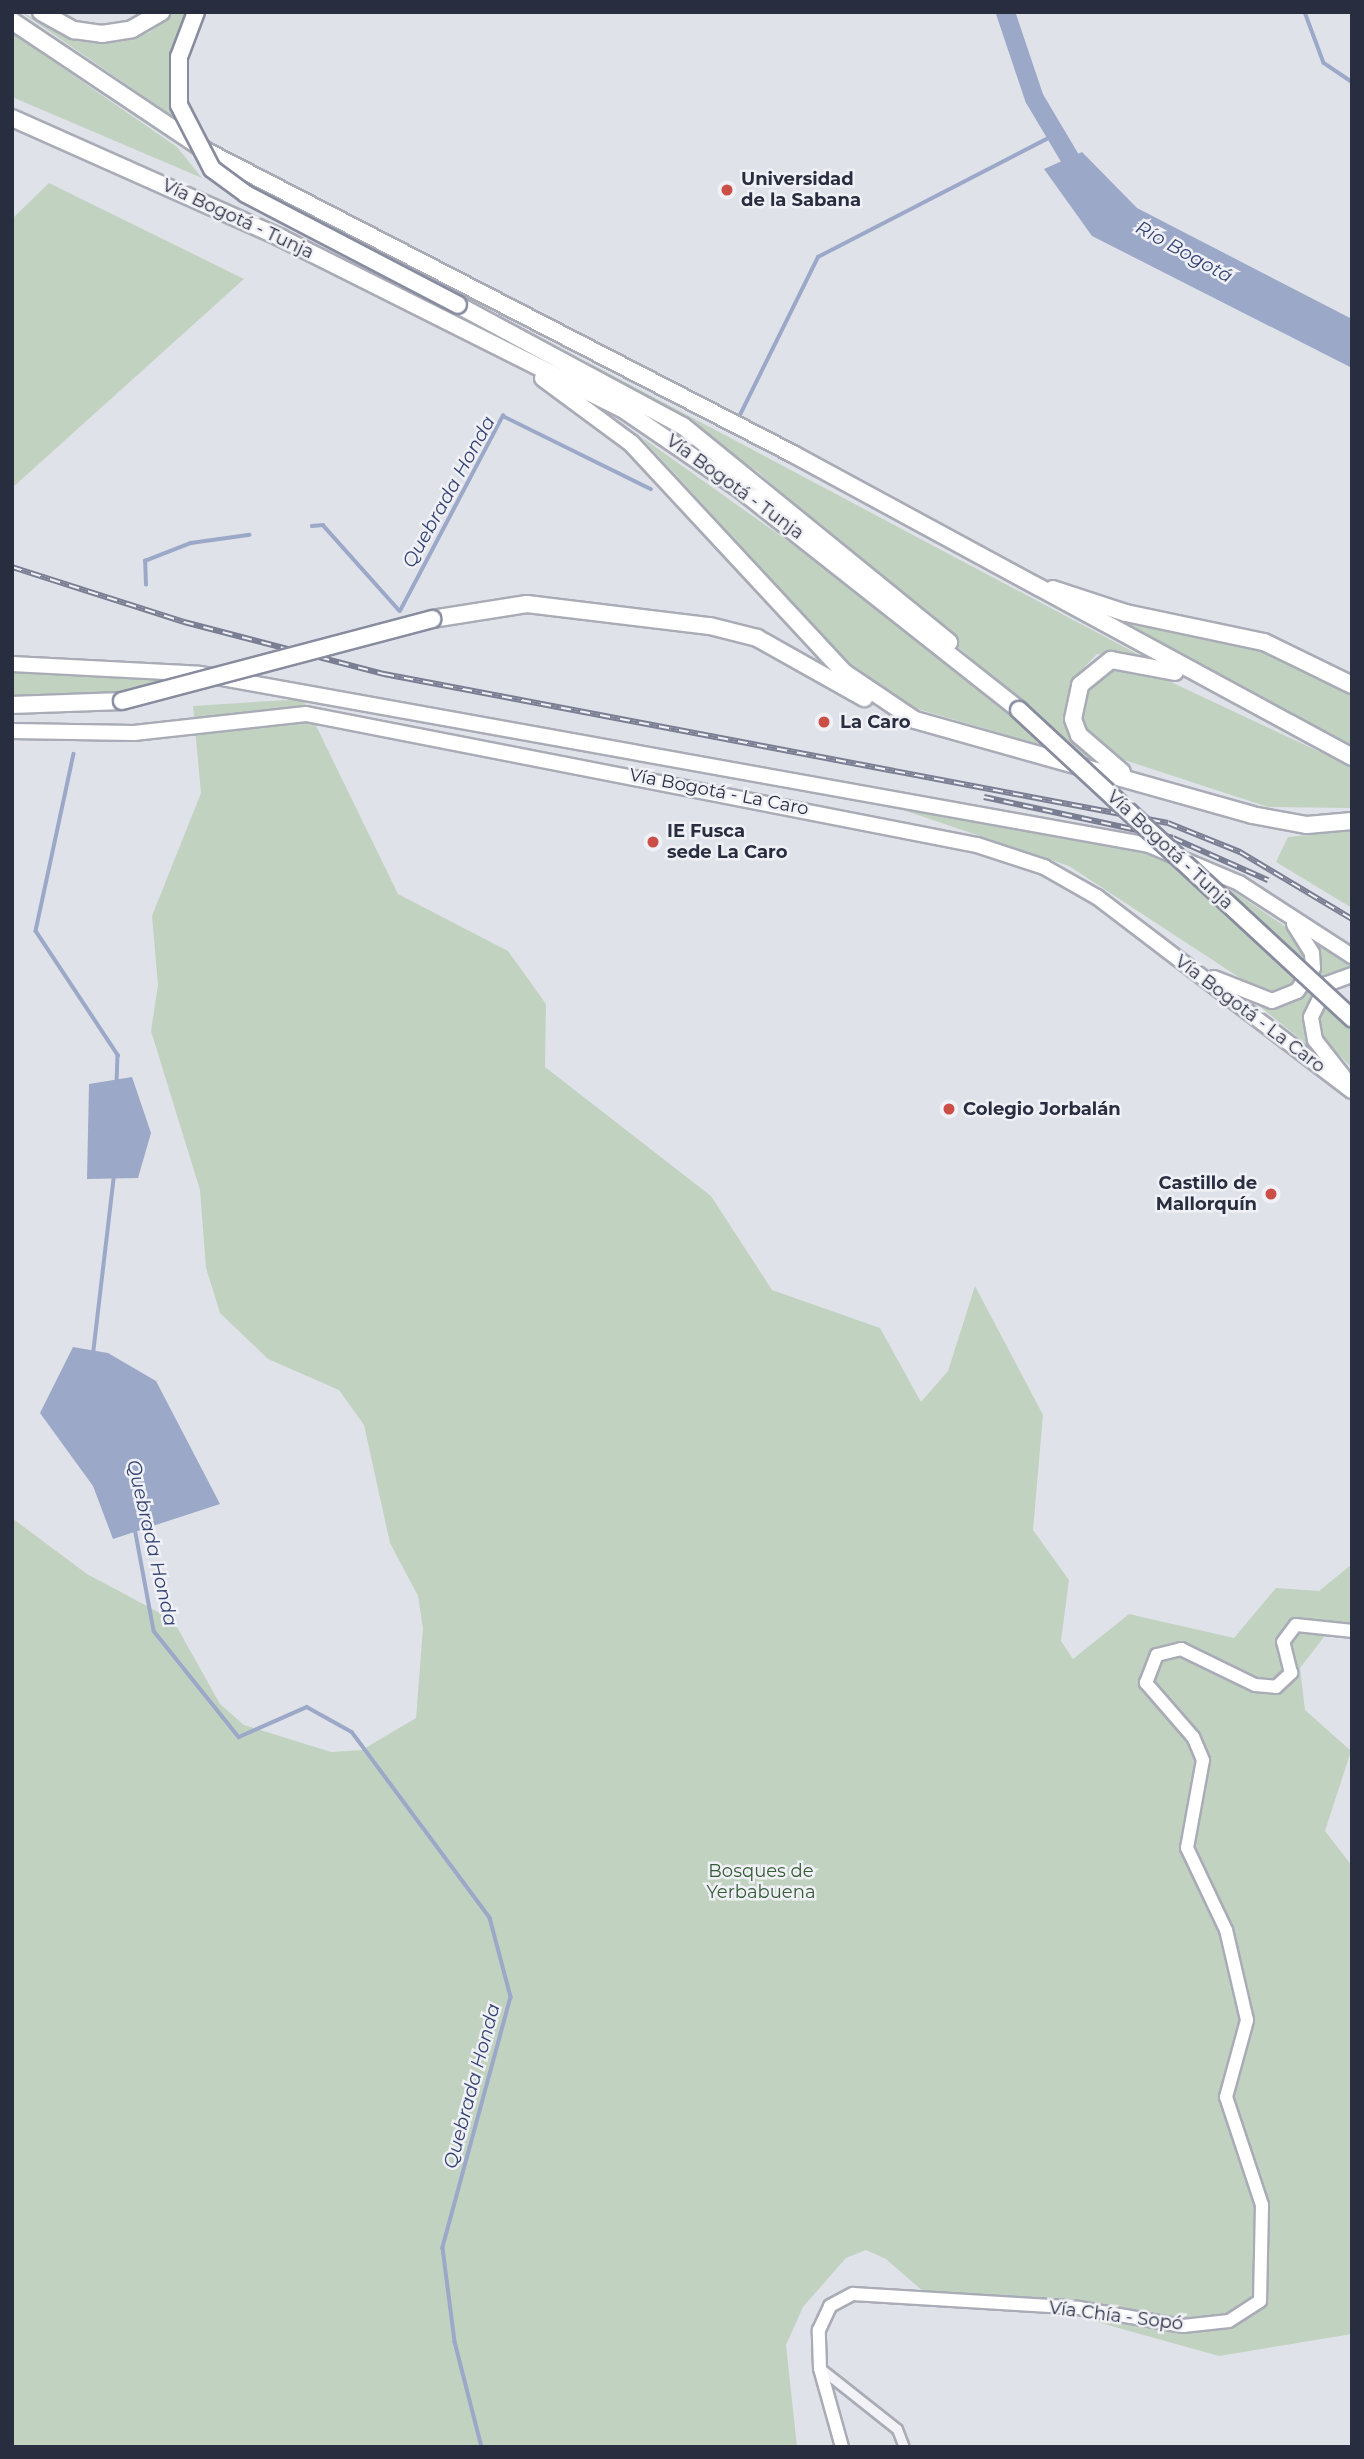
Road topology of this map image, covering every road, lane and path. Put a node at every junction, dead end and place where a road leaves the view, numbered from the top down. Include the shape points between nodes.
1 (41, 12) edge
2 (161, 12) edge
3 (197, 12) edge
4 (12, 21) edge
5 (12, 118) edge
6 (482, 339) junction
7 (961, 546) junction
8 (12, 664) edge
9 (1207, 682) junction
10 (1352, 685) edge
11 (12, 705) edge
12 (1019, 710) junction
13 (915, 720) junction
14 (12, 731) edge
15 (1352, 757) edge
16 (1130, 778) junction
17 (1352, 821) edge
18 (1267, 900) junction
19 (1352, 956) edge
20 (1193, 970) junction
21 (1352, 975) edge
22 (1352, 1018) edge
23 (1352, 1085) edge
24 (1352, 1091) edge
25 (1352, 1631) edge
26 (820, 2368) junction
27 (842, 2447) edge
28 (904, 2447) edge

1 - 2 highway via 74,30 102,34 132,29
3 - 12 highway, bridge via 179,57 179,105 212,169 246,194 651,406 713,447 901,598
4 - 7 highway via 206,151
5 - 6 highway, Vía Bogotá - Tunja via 260,228
6 - 12 highway, Vía Bogotá - Tunja via 589,391 695,456
6 - 13 highway via 615,428 827,656 866,691
7 - 9 highway
7 - 10 highway via 1090,603 1282,648
8 - 18 main road, Vía Bogotá - La Caro via 200,674 1149,845 1210,868
9 - 15 highway
9 - 16 highway via 1125,659 1087,674 1074,701 1079,735
11 - 13 highway, bridge via 122,701 432,619 527,604 710,626 758,638
12 - 22 highway, Vía Bogotá - Tunja, bridge
13 - 16 highway
14 - 20 main road, Vía Bogotá - La Caro via 123,733 306,714 902,827 1044,867
16 - 17 highway via 1285,822
18 - 19 main road, Vía Bogotá - La Caro
18 - 20 main road via 1298,928 1312,953 1308,981 1285,999 1258,998
20 - 24 main road, Vía Bogotá - La Caro
21 - 23 main road via 1327,984 1311,1017 1315,1040
25 - 26 street, Vía Chía - Sopó via 1296,1625 1283,1642 1292,1673 1276,1687 1255,1685 1181,1649 1157,1655 1146,1683 1193,1737 1203,1760 1187,1848 1226,1930 1247,2020 1226,2097 1262,2205 1260,2301 1229,2321 1183,2326 1079,2308 853,2294 830,2306 819,2330
26 - 27 street, Vía Chía - Sopó
26 - 28 street via 897,2429

